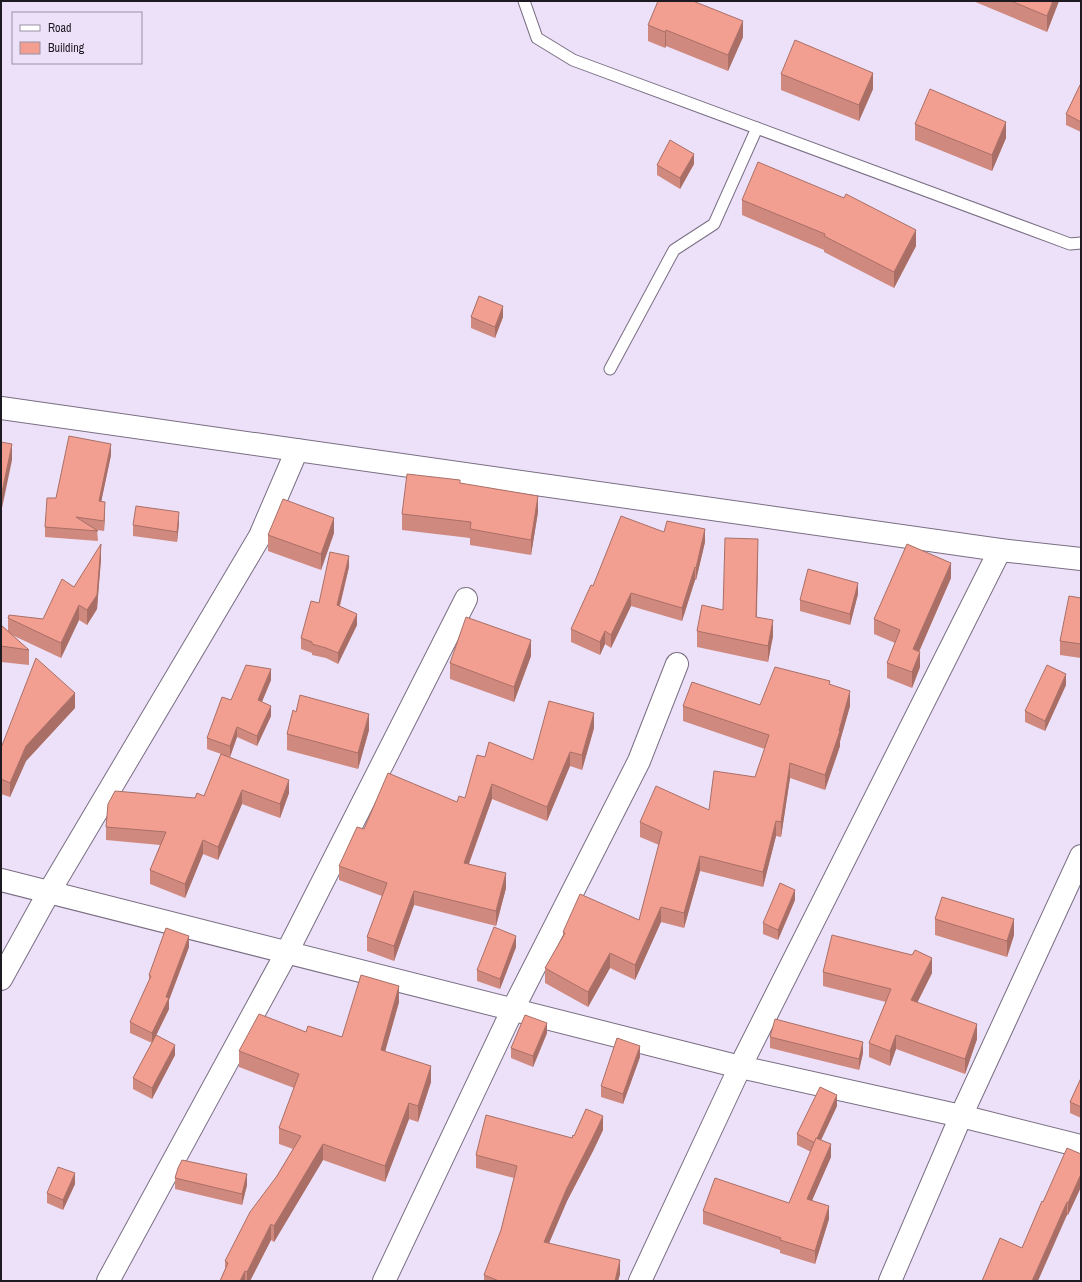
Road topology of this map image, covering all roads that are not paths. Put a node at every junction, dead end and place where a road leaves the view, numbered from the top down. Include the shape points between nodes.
1 (524, 1) edge
2 (757, 128) junction
3 (1081, 243) edge
4 (610, 369) dead end
5 (1, 408) edge
6 (297, 450) junction
7 (1000, 550) junction
8 (1081, 559) edge
9 (466, 599) dead end
10 (677, 664) dead end
11 (1081, 856) edge
12 (1, 880) edge
13 (49, 892) junction
14 (287, 952) junction
15 (1, 979) edge
16 (513, 1009) junction
17 (740, 1067) junction
18 (961, 1116) junction
19 (1081, 1146) edge
20 (108, 1281) edge
21 (384, 1281) edge
22 (640, 1281) edge
23 (890, 1281) edge

1 - 2 lane via 537,38 573,60
2 - 3 lane via 1070,244
2 - 4 lane via 714,224 674,250
5 - 6 street
6 - 7 street
6 - 13 street via 260,536
7 - 8 street
7 - 17 street
9 - 14 street
10 - 16 street via 639,761
11 - 18 street
12 - 13 street
13 - 14 street
13 - 15 street
14 - 16 street
14 - 20 street
16 - 17 street
16 - 21 street
17 - 18 street
17 - 22 street
18 - 19 street
18 - 23 street

